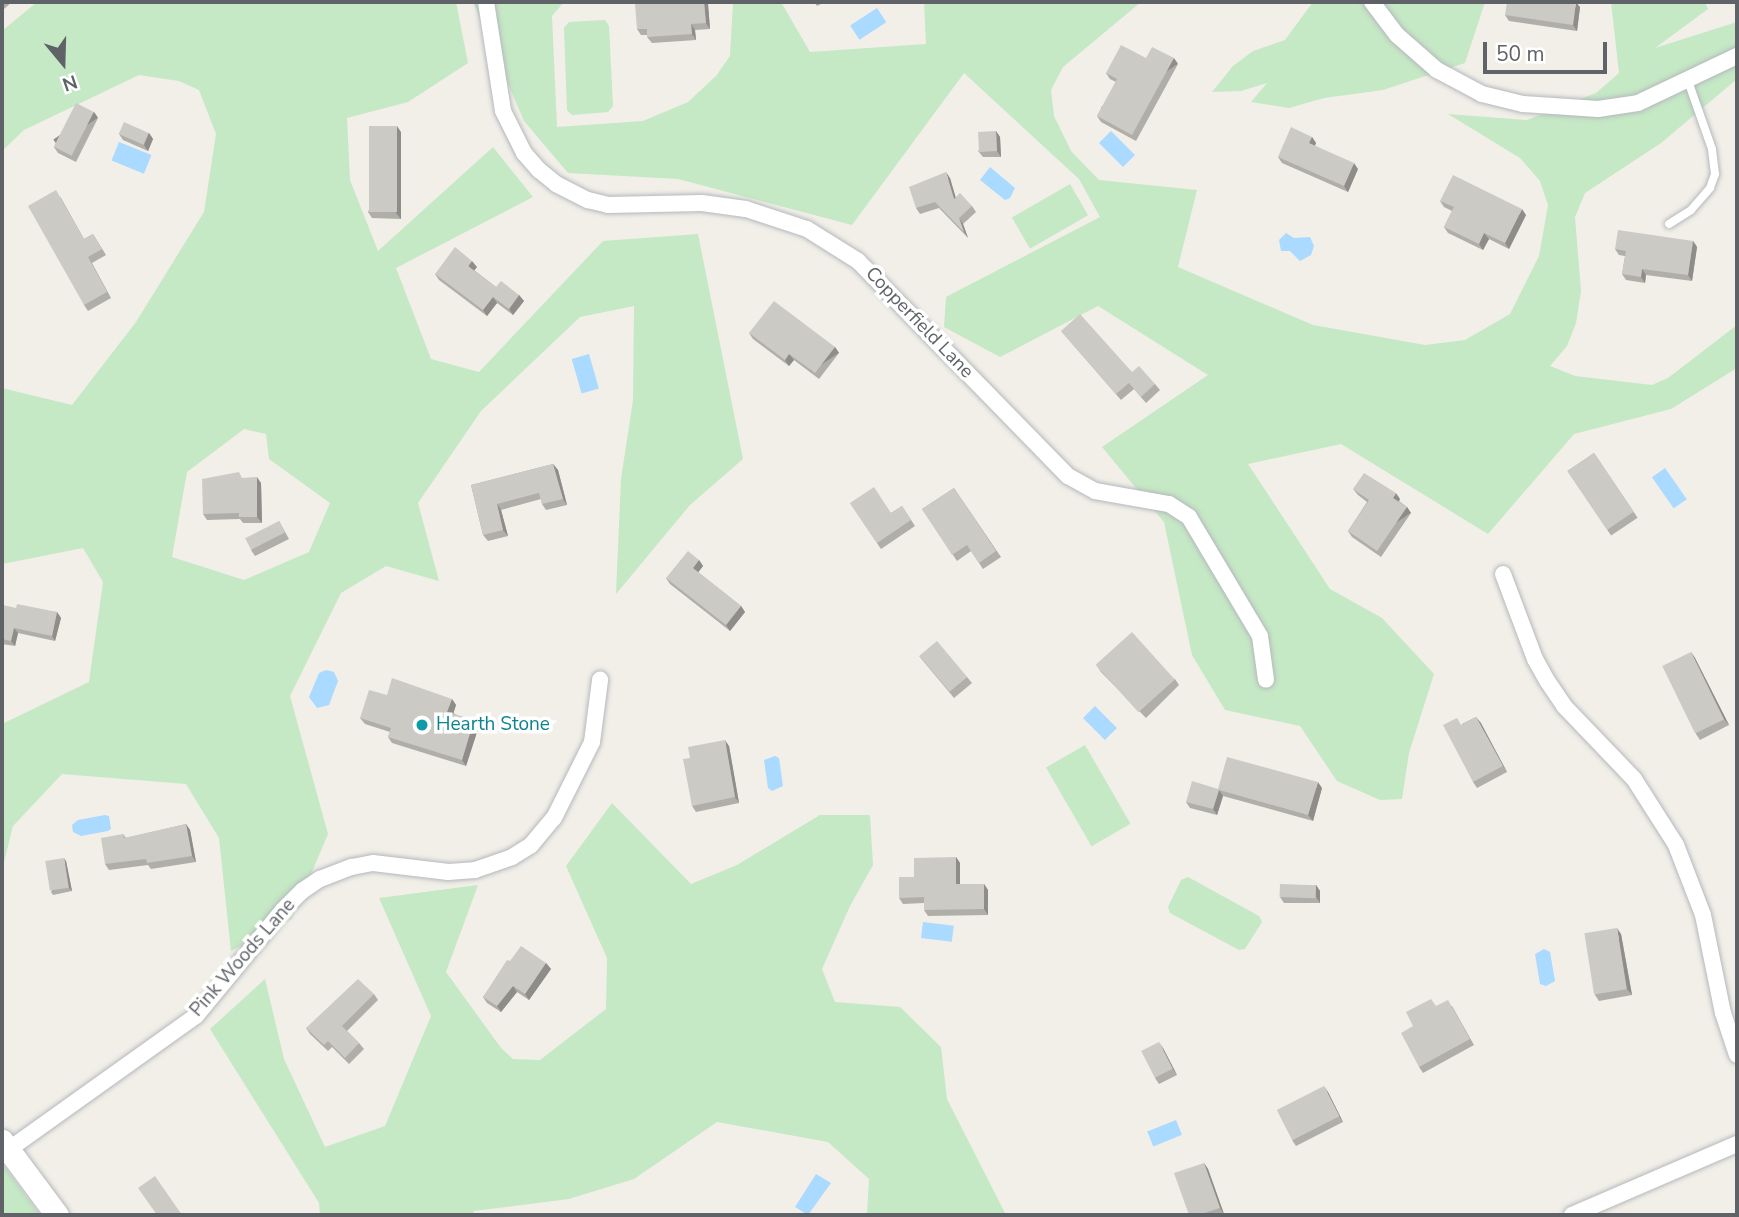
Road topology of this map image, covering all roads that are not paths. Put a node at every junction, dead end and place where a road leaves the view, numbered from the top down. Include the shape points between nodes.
1 (486, 2) edge
2 (1372, 2) edge
3 (1737, 56) edge
4 (1688, 81) junction
5 (1669, 224) dead end
6 (1503, 574) dead end
7 (600, 680) dead end
8 (1266, 680) dead end
9 (1737, 1055) edge
10 (1737, 1144) edge
11 (5, 1145) edge
12 (57, 1215) edge
13 (1572, 1215) edge

1 - 8 street, Copperfield Lane via 503,111 524,153 539,170 556,184 608,205 702,203 756,212 807,229 858,261 1068,476 1095,491 1169,504 1189,517 1260,636
2 - 4 street via 1397,35 1437,70 1482,94 1547,108 1598,109 1639,103
3 - 4 street
4 - 5 lane via 1712,149 1715,174 1691,211
6 - 9 street via 1548,682 1564,706 1634,779 1676,845 1703,915 1723,1013
7 - 11 street, Pink Woods Lane via 592,742 554,818 531,845 475,870 448,872 373,863 320,879 283,910 196,1016
10 - 13 street
11 - 12 street

